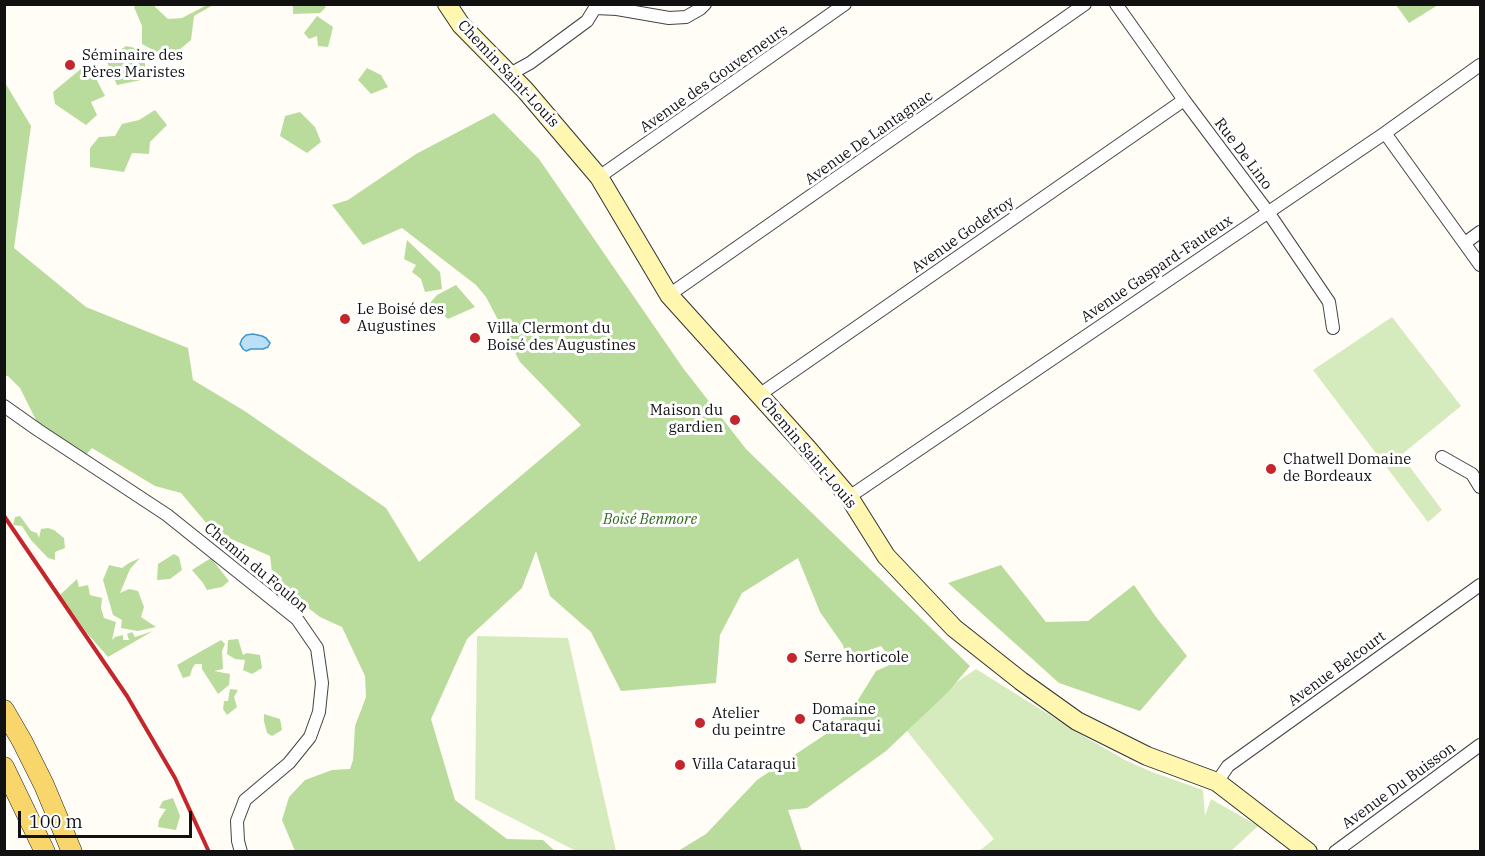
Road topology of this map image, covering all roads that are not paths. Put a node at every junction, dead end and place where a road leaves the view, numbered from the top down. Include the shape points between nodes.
1 (447, 4) edge
2 (705, 4) edge
3 (845, 4) edge
4 (1085, 4) edge
5 (1116, 4) edge
6 (594, 6) edge
7 (1480, 65) edge
8 (510, 74) junction
9 (1184, 100) junction
10 (1385, 133) junction
11 (599, 177) junction
12 (1268, 212) junction
13 (1480, 232) edge
14 (1465, 243) junction
15 (1480, 265) edge
16 (669, 295) junction
17 (1333, 328) dead end
18 (759, 395) junction
19 (4, 406) edge
20 (1442, 457) dead end
21 (1480, 487) edge
22 (849, 497) junction
23 (1480, 585) edge
24 (4, 710) edge
25 (1480, 745) edge
26 (4, 767) edge
27 (1216, 782) junction
28 (45, 852) edge
29 (72, 852) edge
30 (241, 852) edge
31 (1308, 852) edge
32 (1335, 852) edge

1 - 8 street, Chemin Saint-Louis via 461,25
2 - 6 street via 686,17 669,18
3 - 11 street, Avenue des Gouverneurs
4 - 16 street, Avenue De Lantagnac
5 - 9 street, Rue De Lino
6 - 8 street via 587,21
7 - 10 street, Avenue Gaspard-Fauteux
8 - 11 street, Chemin Saint-Louis
9 - 12 street, Rue De Lino
9 - 18 street, Avenue Godefroy
10 - 12 street, Avenue Gaspard-Fauteux
10 - 14 street
11 - 16 street, Chemin Saint-Louis
12 - 17 street, Rue De Lino via 1329,302
12 - 22 street, Avenue Gaspard-Fauteux
13 - 14 street
14 - 15 street
16 - 18 street, Chemin Saint-Louis
18 - 22 street, Chemin Saint-Louis
19 - 30 street, Chemin du Foulon via 167,515 297,619 317,648 322,683 313,729 289,762 245,800 237,821
20 - 21 street via 1472,474
22 - 27 street, Chemin Saint-Louis via 886,556 954,628 1022,681 1077,721 1115,741
23 - 27 street, Avenue Belcourt via 1228,766
24 - 29 main road via 39,776
25 - 32 street, Avenue Du Buisson
26 - 28 main road
27 - 31 street, Chemin Saint-Louis

